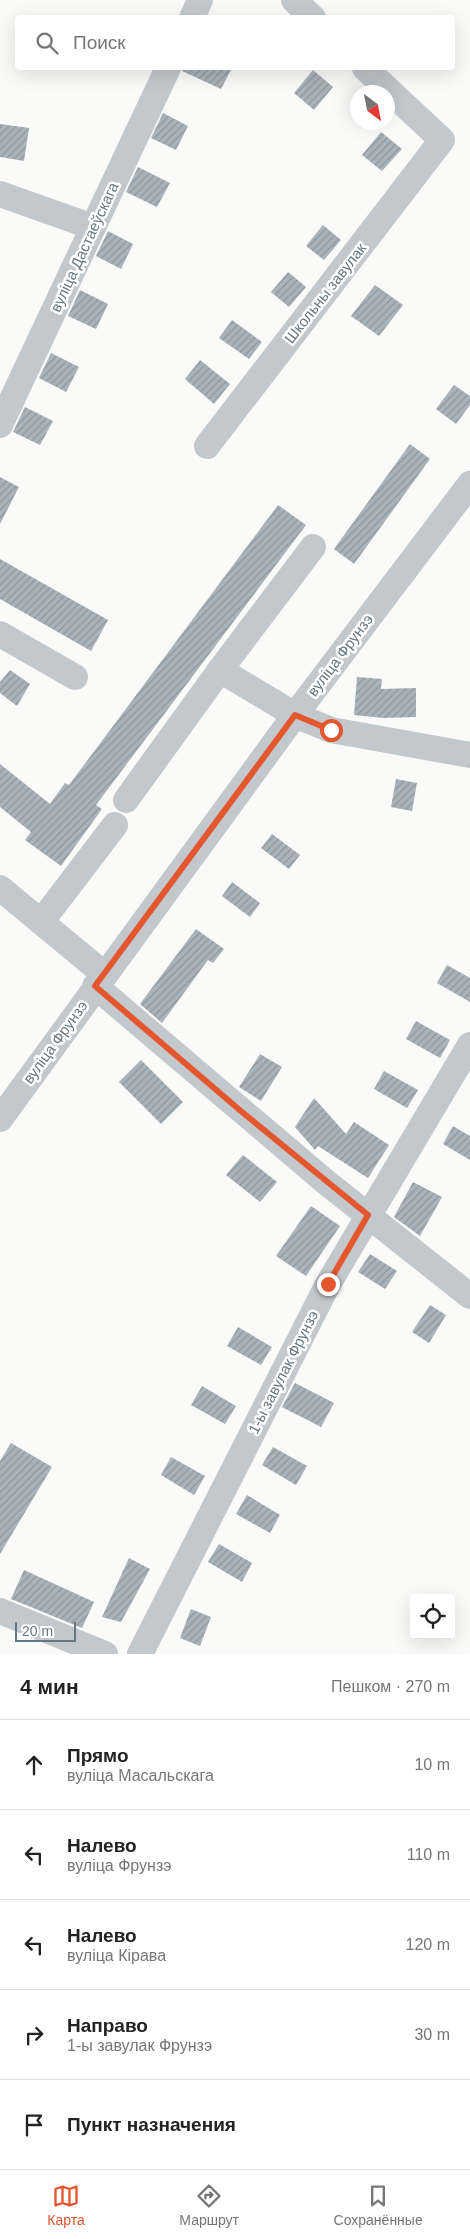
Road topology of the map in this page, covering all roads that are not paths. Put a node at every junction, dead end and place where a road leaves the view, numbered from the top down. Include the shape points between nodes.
1 (200, 0) edge
2 (294, 0) edge
3 (193, 15) edge
4 (309, 15) edge
5 (167, 70) edge
6 (368, 70) edge
7 (0, 194) edge
8 (93, 227) junction
9 (0, 425) edge
10 (207, 446) dead end
11 (470, 484) edge
12 (313, 547) dead end
13 (0, 634) edge
14 (220, 670) junction
15 (75, 677) dead end
16 (295, 715) junction
17 (470, 755) edge
18 (126, 800) dead end
19 (115, 825) dead end
20 (0, 888) edge
21 (41, 922) junction
22 (100, 980) junction
23 (470, 1045) edge
24 (0, 1119) edge
25 (368, 1215) junction
26 (470, 1296) edge
27 (0, 1611) edge
28 (105, 1654) edge
29 (140, 1654) edge

1 - 3 street
2 - 4 street
5 - 8 street, вуліца Дастаеўскага
6 - 10 street, Школьны завулак via 442,140
7 - 8 street
8 - 9 street, вуліца Дастаеўскага
11 - 16 street, вуліца Фрунзэ
12 - 14 street
13 - 15 street
14 - 16 street
14 - 18 street
16 - 17 street via 331,730
16 - 22 street, вуліца Фрунзэ
19 - 21 street
20 - 21 street
21 - 22 street
22 - 24 street, вуліца Фрунзэ
22 - 25 street via 249,1118
23 - 25 street, 1-ы завулак Фрунзэ
25 - 26 street
25 - 29 street, 1-ы завулак Фрунзэ via 328,1284
27 - 28 street

